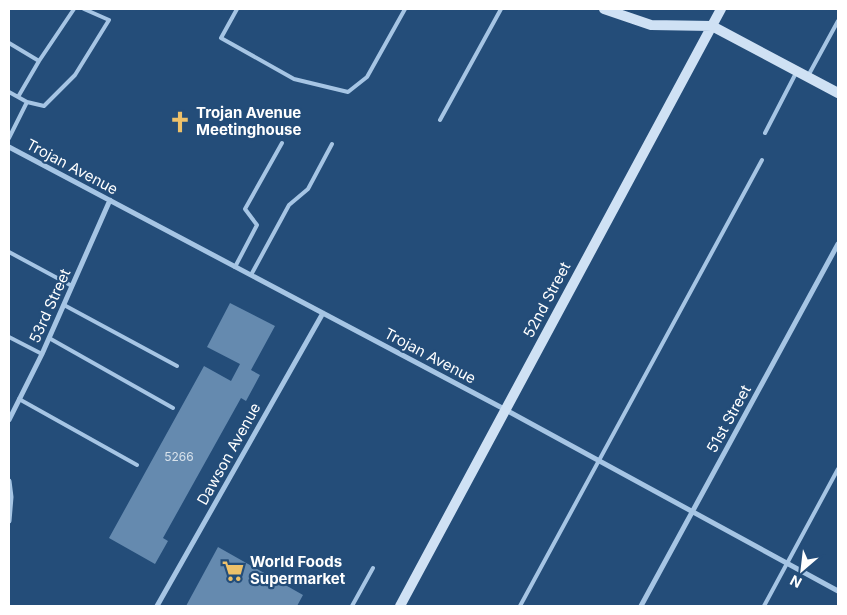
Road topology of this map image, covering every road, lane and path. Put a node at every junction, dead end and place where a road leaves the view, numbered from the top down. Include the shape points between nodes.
1 (74, 9) edge
2 (84, 9) edge
3 (237, 9) edge
4 (405, 9) edge
5 (501, 9) edge
6 (604, 9) edge
7 (721, 9) edge
8 (838, 21) edge
9 (712, 26) junction
10 (9, 44) edge
11 (39, 61) junction
12 (797, 71) junction
13 (808, 76) junction
14 (9, 92) edge
15 (838, 93) edge
16 (18, 97) junction
17 (27, 102) junction
18 (440, 120) dead end
19 (765, 133) dead end
20 (9, 138) edge
21 (282, 143) dead end
22 (332, 144) dead end
23 (9, 147) edge
24 (762, 160) dead end
25 (110, 200) junction
26 (838, 244) edge
27 (9, 252) edge
28 (235, 267) junction
29 (251, 275) junction
30 (72, 286) junction
31 (64, 305) junction
32 (323, 313) junction
33 (9, 337) edge
34 (49, 338) junction
35 (42, 354) junction
36 (177, 366) dead end
37 (19, 399) junction
38 (173, 408) dead end
39 (506, 410) junction
40 (9, 420) edge
41 (599, 461) junction
42 (137, 465) dead end
43 (838, 469) edge
44 (9, 481) edge
45 (693, 511) junction
46 (9, 521) edge
47 (787, 563) junction
48 (374, 568) dead end
49 (838, 590) edge
50 (157, 606) edge
51 (352, 606) edge
52 (400, 606) edge
53 (520, 606) edge
54 (641, 606) edge
55 (764, 606) edge

1 - 11 lane
2 - 17 lane via 108,20 75,75 44,106
3 - 4 lane via 221,38 294,79 348,92 367,78
5 - 18 lane
6 - 9 street via 651,25
7 - 9 street, 52nd Street
8 - 13 lane
9 - 12 street
9 - 39 street, 52nd Street
10 - 11 lane
11 - 16 lane
12 - 13 street
12 - 19 lane
13 - 15 street
14 - 16 lane
16 - 17 lane
17 - 20 lane
21 - 28 lane via 245,209 256,225
22 - 29 lane via 308,189 289,205
23 - 25 street, Trojan Avenue
24 - 41 lane
25 - 28 street, Trojan Avenue
25 - 30 street, 53rd Street
26 - 45 street, 51st Street
27 - 30 lane
28 - 29 street, Trojan Avenue
29 - 32 street, Trojan Avenue
30 - 31 street, 53rd Street
31 - 34 street, 53rd Street
31 - 36 lane
32 - 39 street, Trojan Avenue
32 - 50 street, Dawson Avenue
33 - 35 lane
34 - 35 street, 53rd Street
34 - 38 lane
35 - 37 street, 53rd Street
37 - 40 street, 53rd Street
37 - 42 lane
39 - 41 street, Trojan Avenue
39 - 52 street, 52nd Street
41 - 45 street, Trojan Avenue
41 - 53 lane
43 - 47 lane
44 - 46 street
45 - 47 street, Trojan Avenue
45 - 54 street, 51st Street
47 - 49 street, Trojan Avenue
47 - 55 lane
48 - 51 lane

